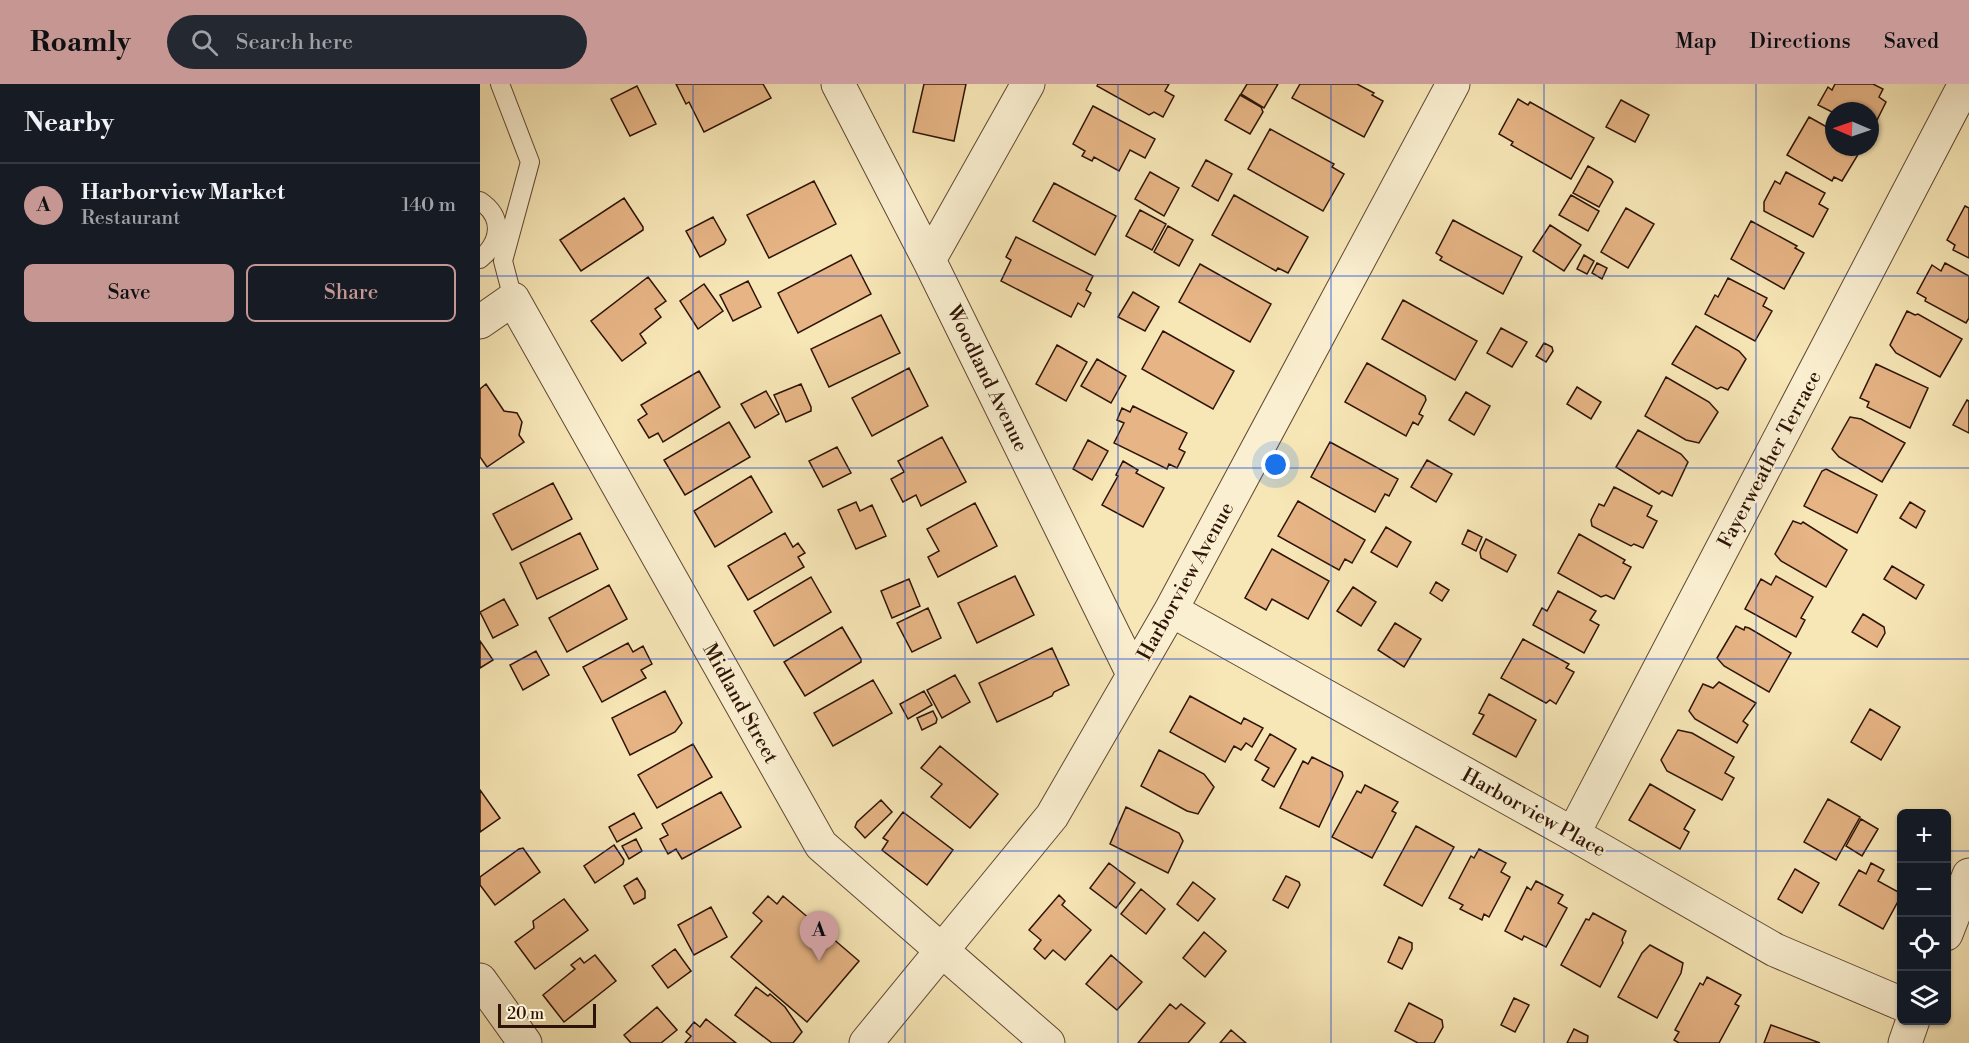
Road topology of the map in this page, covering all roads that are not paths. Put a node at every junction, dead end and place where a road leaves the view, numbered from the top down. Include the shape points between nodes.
1 (500, 84) edge
2 (838, 84) edge
3 (1028, 84) edge
4 (1453, 84) edge
5 (1965, 84) edge
6 (480, 201) edge
7 (504, 232) junction
8 (480, 259) edge
9 (929, 260) junction
10 (513, 299) junction
11 (480, 322) edge
12 (1171, 610) junction
13 (1133, 674) junction
14 (1573, 834) junction
15 (1969, 875) edge
16 (1951, 923) edge
17 (941, 950) junction
18 (480, 980) edge
19 (1897, 1002) edge
20 (1911, 1025) edge
21 (525, 1043) edge
22 (866, 1043) edge
23 (1048, 1043) edge
24 (1905, 1043) edge

1 - 7 lane via 530,162
2 - 9 street, Woodland Avenue
3 - 9 street
4 - 12 street, Harborview Avenue
5 - 14 street, Fayerweather Terrace
6 - 7 lane
7 - 8 lane
7 - 10 lane via 502,261
9 - 13 street, Woodland Avenue
10 - 11 street
10 - 17 street, Midland Street via 821,845
12 - 13 street, Harborview Avenue
12 - 14 street, Harborview Place
13 - 17 street, Harborview Avenue via 1052,816
14 - 19 street, Harborview Place via 1775,950
15 - 16 street
17 - 22 street, Harborview Avenue
17 - 23 street, Midland Street
18 - 21 street
20 - 24 street

